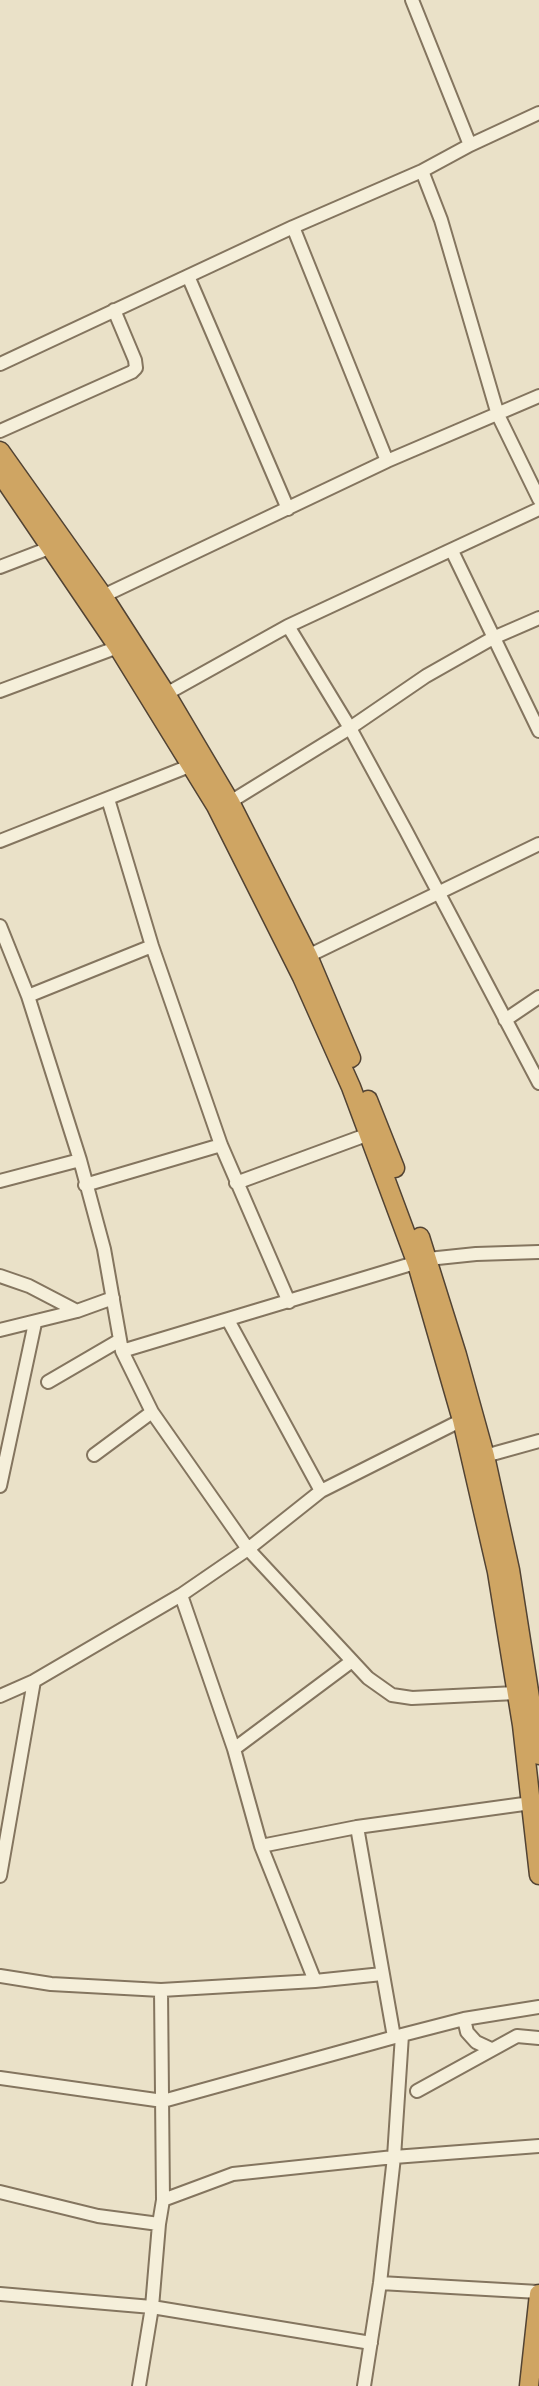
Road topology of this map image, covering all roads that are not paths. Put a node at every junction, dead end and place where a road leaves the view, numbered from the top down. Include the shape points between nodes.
1 (412, 0) edge
2 (539, 113) edge
3 (470, 145) junction
4 (422, 171) junction
5 (293, 227) junction
6 (188, 276) junction
7 (114, 310) junction
8 (0, 364) edge
9 (539, 396) edge
10 (498, 415) junction
11 (0, 432) edge
12 (0, 451) edge
13 (387, 461) junction
14 (0, 473) edge
15 (539, 499) edge
16 (288, 509) junction
17 (539, 509) edge
18 (52, 547) junction
19 (452, 551) junction
20 (0, 567) edge
21 (103, 596) junction
22 (539, 618) edge
23 (288, 625) junction
24 (493, 638) junction
25 (118, 648) junction
26 (0, 691) edge
27 (166, 694) junction
28 (350, 728) junction
29 (539, 731) edge
30 (192, 765) junction
31 (108, 799) junction
32 (230, 802) junction
33 (0, 841) edge
34 (539, 844) edge
35 (439, 893) junction
36 (0, 926) edge
37 (152, 946) junction
38 (5, 953) edge
39 (308, 956) junction
40 (28, 996) junction
41 (539, 997) edge
42 (505, 1020) junction
43 (539, 1083) edge
44 (369, 1135) junction
45 (221, 1145) junction
46 (80, 1160) junction
47 (0, 1181) edge
48 (236, 1183) junction
49 (85, 1185) junction
50 (539, 1252) edge
51 (423, 1261) junction
52 (0, 1276) edge
53 (113, 1298) junction
54 (289, 1302) junction
55 (78, 1311) junction
56 (228, 1320) junction
57 (34, 1323) junction
58 (0, 1330) edge
59 (121, 1346) junction
60 (48, 1382) dead end
61 (152, 1412) junction
62 (462, 1420) junction
63 (539, 1441) edge
64 (94, 1455) dead end
65 (485, 1456) junction
66 (2, 1469) edge
67 (0, 1486) edge
68 (321, 1492) junction
69 (248, 1549) junction
70 (181, 1595) junction
71 (352, 1661) junction
72 (34, 1681) junction
73 (516, 1693) junction
74 (0, 1696) edge
75 (536, 1707) edge
76 (234, 1749) junction
77 (539, 1755) edge
78 (531, 1803) junction
79 (357, 1827) junction
80 (261, 1846) junction
81 (539, 1875) edge
82 (0, 1876) edge
83 (382, 1974) junction
84 (0, 1976) edge
85 (314, 1981) junction
86 (161, 1990) junction
87 (539, 2007) edge
88 (464, 2019) junction
89 (398, 2036) junction
90 (539, 2038) edge
91 (491, 2049) junction
92 (0, 2078) edge
93 (416, 2091) dead end
94 (163, 2101) junction
95 (539, 2146) edge
96 (394, 2157) junction
97 (0, 2192) edge
98 (163, 2200) junction
99 (159, 2224) junction
100 (380, 2283) junction
101 (539, 2293) edge
102 (0, 2294) edge
103 (152, 2308) junction
104 (371, 2343) junction
105 (139, 2386) edge
106 (365, 2386) edge
107 (529, 2386) edge

1 - 3 street
2 - 3 street
3 - 4 street
4 - 5 street
4 - 10 street via 441,220
5 - 6 street
5 - 13 street
6 - 7 street
6 - 16 street
7 - 8 street
7 - 11 street via 136,368
9 - 10 street
10 - 13 street
10 - 15 street
12 - 21 highway
13 - 16 street
14 - 18 highway
16 - 21 street
17 - 19 street
18 - 20 street
18 - 25 highway
19 - 23 street
19 - 24 street
21 - 27 highway
22 - 24 street
23 - 27 street
23 - 28 street
24 - 28 street via 426,676
24 - 29 street
25 - 26 street
25 - 30 highway
27 - 32 highway
28 - 32 street
28 - 35 street
30 - 31 street
30 - 44 highway via 302,977
31 - 33 street
31 - 37 street
32 - 39 highway
34 - 35 street
35 - 39 street
35 - 42 street
36 - 38 street
37 - 40 street
37 - 45 street
38 - 40 street
39 - 51 highway via 380,1129
40 - 46 street
41 - 42 street
42 - 43 street
44 - 48 street
44 - 51 highway
45 - 48 street
45 - 49 street
46 - 47 street
46 - 49 street
48 - 54 street
49 - 53 street
50 - 51 street
51 - 54 street
51 - 62 highway
51 - 65 highway
52 - 55 street
53 - 55 street
53 - 59 street
54 - 56 street
55 - 57 street
56 - 59 street
56 - 68 street
57 - 58 street
57 - 66 street
59 - 60 street
59 - 61 street
61 - 64 street
61 - 69 street
62 - 68 street
62 - 73 highway via 497,1572
63 - 65 street
65 - 75 highway
66 - 67 street
68 - 69 street
69 - 70 street
69 - 71 street
70 - 72 street
70 - 76 street
71 - 73 street via 392,1695
71 - 76 street
72 - 74 street
72 - 82 street
73 - 78 highway
75 - 77 highway
76 - 80 street
78 - 79 street
78 - 81 highway
79 - 80 street
79 - 83 street
80 - 85 street
83 - 85 street
83 - 89 street
84 - 86 street
85 - 86 street
86 - 94 street
87 - 88 street
88 - 89 street
88 - 91 street via 476,2042
89 - 94 street
89 - 96 street
90 - 91 street via 517,2036
91 - 93 street
92 - 94 street
94 - 98 street
95 - 96 street
96 - 98 street via 233,2174
96 - 100 street
97 - 99 street via 97,2216
98 - 99 street
99 - 103 street
100 - 101 street
100 - 104 street
101 - 107 highway
102 - 103 street
103 - 104 street
103 - 105 street
104 - 106 street

